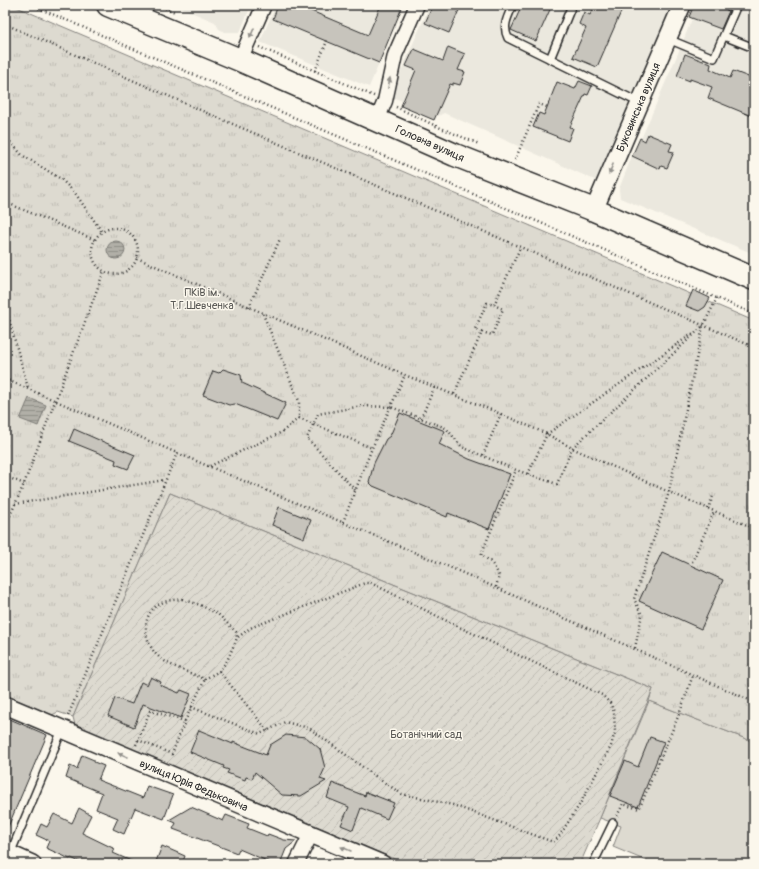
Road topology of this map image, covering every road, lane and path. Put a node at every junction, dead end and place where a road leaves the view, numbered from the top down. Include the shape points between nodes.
1 (31, 5) edge
2 (108, 5) edge
3 (158, 5) edge
4 (172, 5) edge
5 (264, 5) edge
6 (417, 5) edge
7 (512, 5) edge
8 (572, 5) edge
9 (682, 5) edge
10 (737, 5) edge
11 (169, 10) junction
12 (176, 13) dead end
13 (5, 24) edge
14 (724, 36) junction
15 (668, 39) junction
16 (326, 41) dead end
17 (754, 48) edge
18 (244, 51) junction
19 (550, 59) junction
20 (315, 71) junction
21 (640, 104) junction
22 (547, 107) dead end
23 (381, 110) junction
24 (5, 136) edge
25 (480, 144) dead end
26 (508, 157) dead end
27 (5, 202) edge
28 (594, 210) junction
29 (102, 232) junction
30 (95, 240) junction
31 (280, 240) dead end
32 (520, 248) junction
33 (137, 258) junction
34 (104, 270) junction
35 (754, 279) edge
36 (717, 298) junction
37 (5, 305) edge
38 (494, 305) junction
39 (249, 307) junction
40 (263, 314) junction
41 (754, 314) edge
42 (703, 326) junction
43 (482, 332) junction
44 (754, 347) edge
45 (405, 375) junction
46 (5, 379) edge
47 (436, 386) junction
48 (28, 388) junction
49 (454, 394) junction
50 (56, 400) junction
51 (391, 407) junction
52 (501, 414) junction
53 (299, 418) junction
54 (421, 418) junction
55 (312, 424) junction
56 (547, 434) junction
57 (372, 448) junction
58 (572, 448) junction
59 (177, 453) junction
60 (482, 455) junction
61 (210, 466) junction
62 (516, 470) junction
63 (528, 474) junction
64 (5, 476) edge
65 (166, 480) junction
66 (24, 484) junction
67 (355, 490) junction
68 (669, 492) junction
69 (714, 496) dead end
70 (15, 504) junction
71 (708, 509) junction
72 (714, 512) junction
73 (343, 522) junction
74 (5, 527) edge
75 (754, 528) edge
76 (692, 562) dead end
77 (496, 588) junction
78 (237, 638) junction
79 (635, 648) junction
80 (219, 670) junction
81 (693, 675) junction
82 (205, 679) junction
83 (754, 702) edge
84 (5, 705) edge
85 (191, 707) junction
86 (152, 708) dead end
87 (150, 711) junction
88 (185, 721) junction
89 (62, 730) junction
90 (268, 731) junction
91 (138, 740) junction
92 (130, 758) junction
93 (613, 823) joint
94 (311, 834) junction
95 (7, 853) edge
96 (32, 864) edge
97 (296, 864) edge
98 (382, 864) edge
99 (593, 864) edge

1 - 36 path
2 - 18 main road, Головна вулиця
3 - 11 path
4 - 11 path
5 -> 18 street
23 -> 6 street via 395,55
7 - 19 lane via 506,21 505,32 508,38
8 - 19 lane
9 - 15 street, Буковинська вулиця
10 - 14 lane
11 - 12 path
13 - 32 path
14 - 15 lane via 714,58
14 - 17 lane
15 - 21 street, Буковинська вулиця
16 - 20 path
18 - 20 path
18 - 23 main road, Головна вулиця
19 - 21 lane
20 - 23 path
21 -> 28 street, Буковинська вулиця
22 - 26 path via 539,104 515,160
23 - 25 path via 436,126
23 - 28 main road, Головна вулиця via 455,155
24 - 29 path via 22,155 61,179 75,193
27 - 30 path
28 - 35 main road, Головна вулиця
29 - 30 path
29 - 33 path via 119,228 129,232 136,241
30 - 34 path via 93,257
31 - 39 path
32 - 38 path
32 - 42 path
33 - 34 path via 126,271 115,274
33 - 39 path
34 - 50 path
36 - 41 path
36 - 42 path
37 - 48 path
38 - 43 path via 487,303 475,329
38 - 43 path via 502,309 492,335
39 - 40 path
40 - 45 path
40 - 53 path via 299,401
42 - 44 path
42 - 56 path
42 - 58 path
42 - 68 path
43 - 49 path
45 - 47 path
45 - 51 path
46 - 48 path
47 - 49 path
47 - 54 path
48 - 50 path
49 - 52 path
50 - 59 path
50 - 66 path
51 - 54 path
51 - 55 path via 362,406 318,414
51 - 57 path
52 - 56 path
52 - 60 path
53 - 55 path
53 - 61 path via 282,432
54 - 60 path via 446,428 462,447
55 - 57 path
55 - 67 path via 307,438
56 - 58 path
56 - 63 path
57 - 67 path
58 - 63 path via 557,484
58 - 68 path
59 - 61 path
59 - 65 path
60 - 62 path
61 - 73 path
62 - 63 path
62 - 77 path via 481,555 488,558 500,576
64 - 66 path
65 - 70 path
65 - 89 path
66 - 70 path
67 - 73 path
68 - 71 path
68 - 79 path via 634,599 642,615
69 - 71 path
70 - 74 path
71 - 72 path
72 - 75 path
72 - 76 path
73 - 77 path
77 - 79 path
78 - 80 path via 227,661
78 - 82 path via 236,632 218,614 200,605 182,599 168,600 153,609 148,617 146,633 158,657
78 - 90 path via 250,628 365,583 371,583 602,696 610,703 614,712 616,732 580,804 553,842 454,806 402,794 309,728 285,722
79 - 81 path
80 - 82 path
80 - 90 path
81 - 83 path
81 - 93 path via 639,809 623,804
82 - 85 path
84 - 89 street, вулиця Юрія Федьковича
85 - 88 path
85 - 90 path via 260,734
86 - 87 path
87 - 88 path
87 - 91 path
88 - 91 path via 172,754
92 -> 89 street, вулиця Юрія Федьковича
89 - 95 lane
91 - 92 path
92 - 94 street, вулиця Юрія Федьковича
93 - 99 lane
94 - 97 street
98 -> 94 street, вулиця Юрія Федьковича
95 - 96 street

